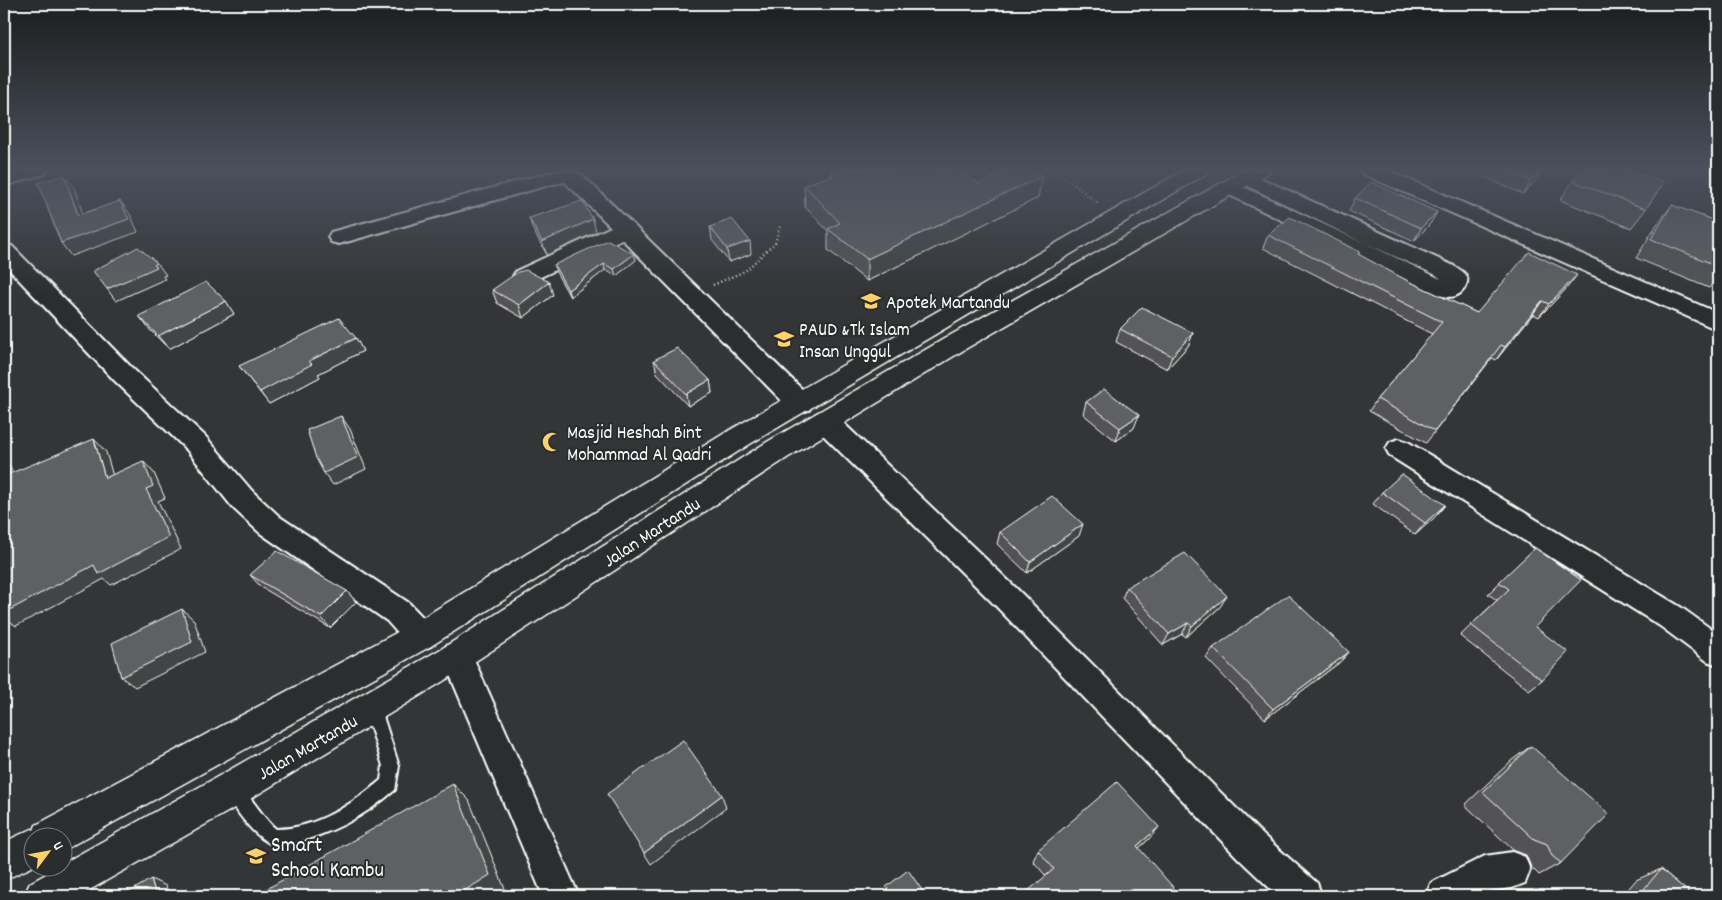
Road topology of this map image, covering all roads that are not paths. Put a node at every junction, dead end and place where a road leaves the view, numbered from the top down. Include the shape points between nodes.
1 (429, 212) edge
2 (609, 212) edge
3 (1126, 212) edge
4 (1188, 212) edge
5 (1305, 212) edge
6 (1316, 212) edge
7 (1466, 212) edge
8 (625, 228) junction
9 (339, 237) dead end
10 (4, 251) edge
11 (524, 276) edge
12 (1718, 322) edge
13 (935, 324) junction
14 (958, 342) junction
15 (800, 403) junction
16 (825, 421) junction
17 (1399, 449) dead end
18 (420, 636) junction
19 (1718, 651) edge
20 (457, 656) junction
21 (372, 707) junction
22 (232, 789) junction
23 (68, 828) edge
24 (22, 852) edge
25 (4, 862) edge
26 (1512, 870) dead end
27 (44, 896) edge
28 (561, 896) edge
29 (1304, 896) edge
30 (1444, 896) edge

1 - 9 street
2 - 8 street
3 - 13 highway, Jalan Martandu
4 - 14 highway, Jalan Martandu
5 - 6 street via 1444,289 1450,290 1455,285 1456,278 1444,270
7 - 12 street
8 - 11 street
8 - 15 street
10 - 18 street via 117,368 196,443 243,500 270,525 398,612
13 - 14 highway
13 - 15 highway, Jalan Martandu
14 - 16 highway, Jalan Martandu
15 - 18 highway, Jalan Martandu
16 - 20 highway, Jalan Martandu
16 - 29 street via 1005,596 1251,847
17 - 19 street via 1671,617
18 - 23 highway, Jalan Martandu
20 - 21 highway, Jalan Martandu
20 - 28 street
21 - 22 highway, Jalan Martandu
21 - 22 lane via 390,766 389,784 352,812 301,833 276,837 266,832
22 - 27 highway, Jalan Martandu
24 - 25 highway
26 - 30 street via 1485,874

